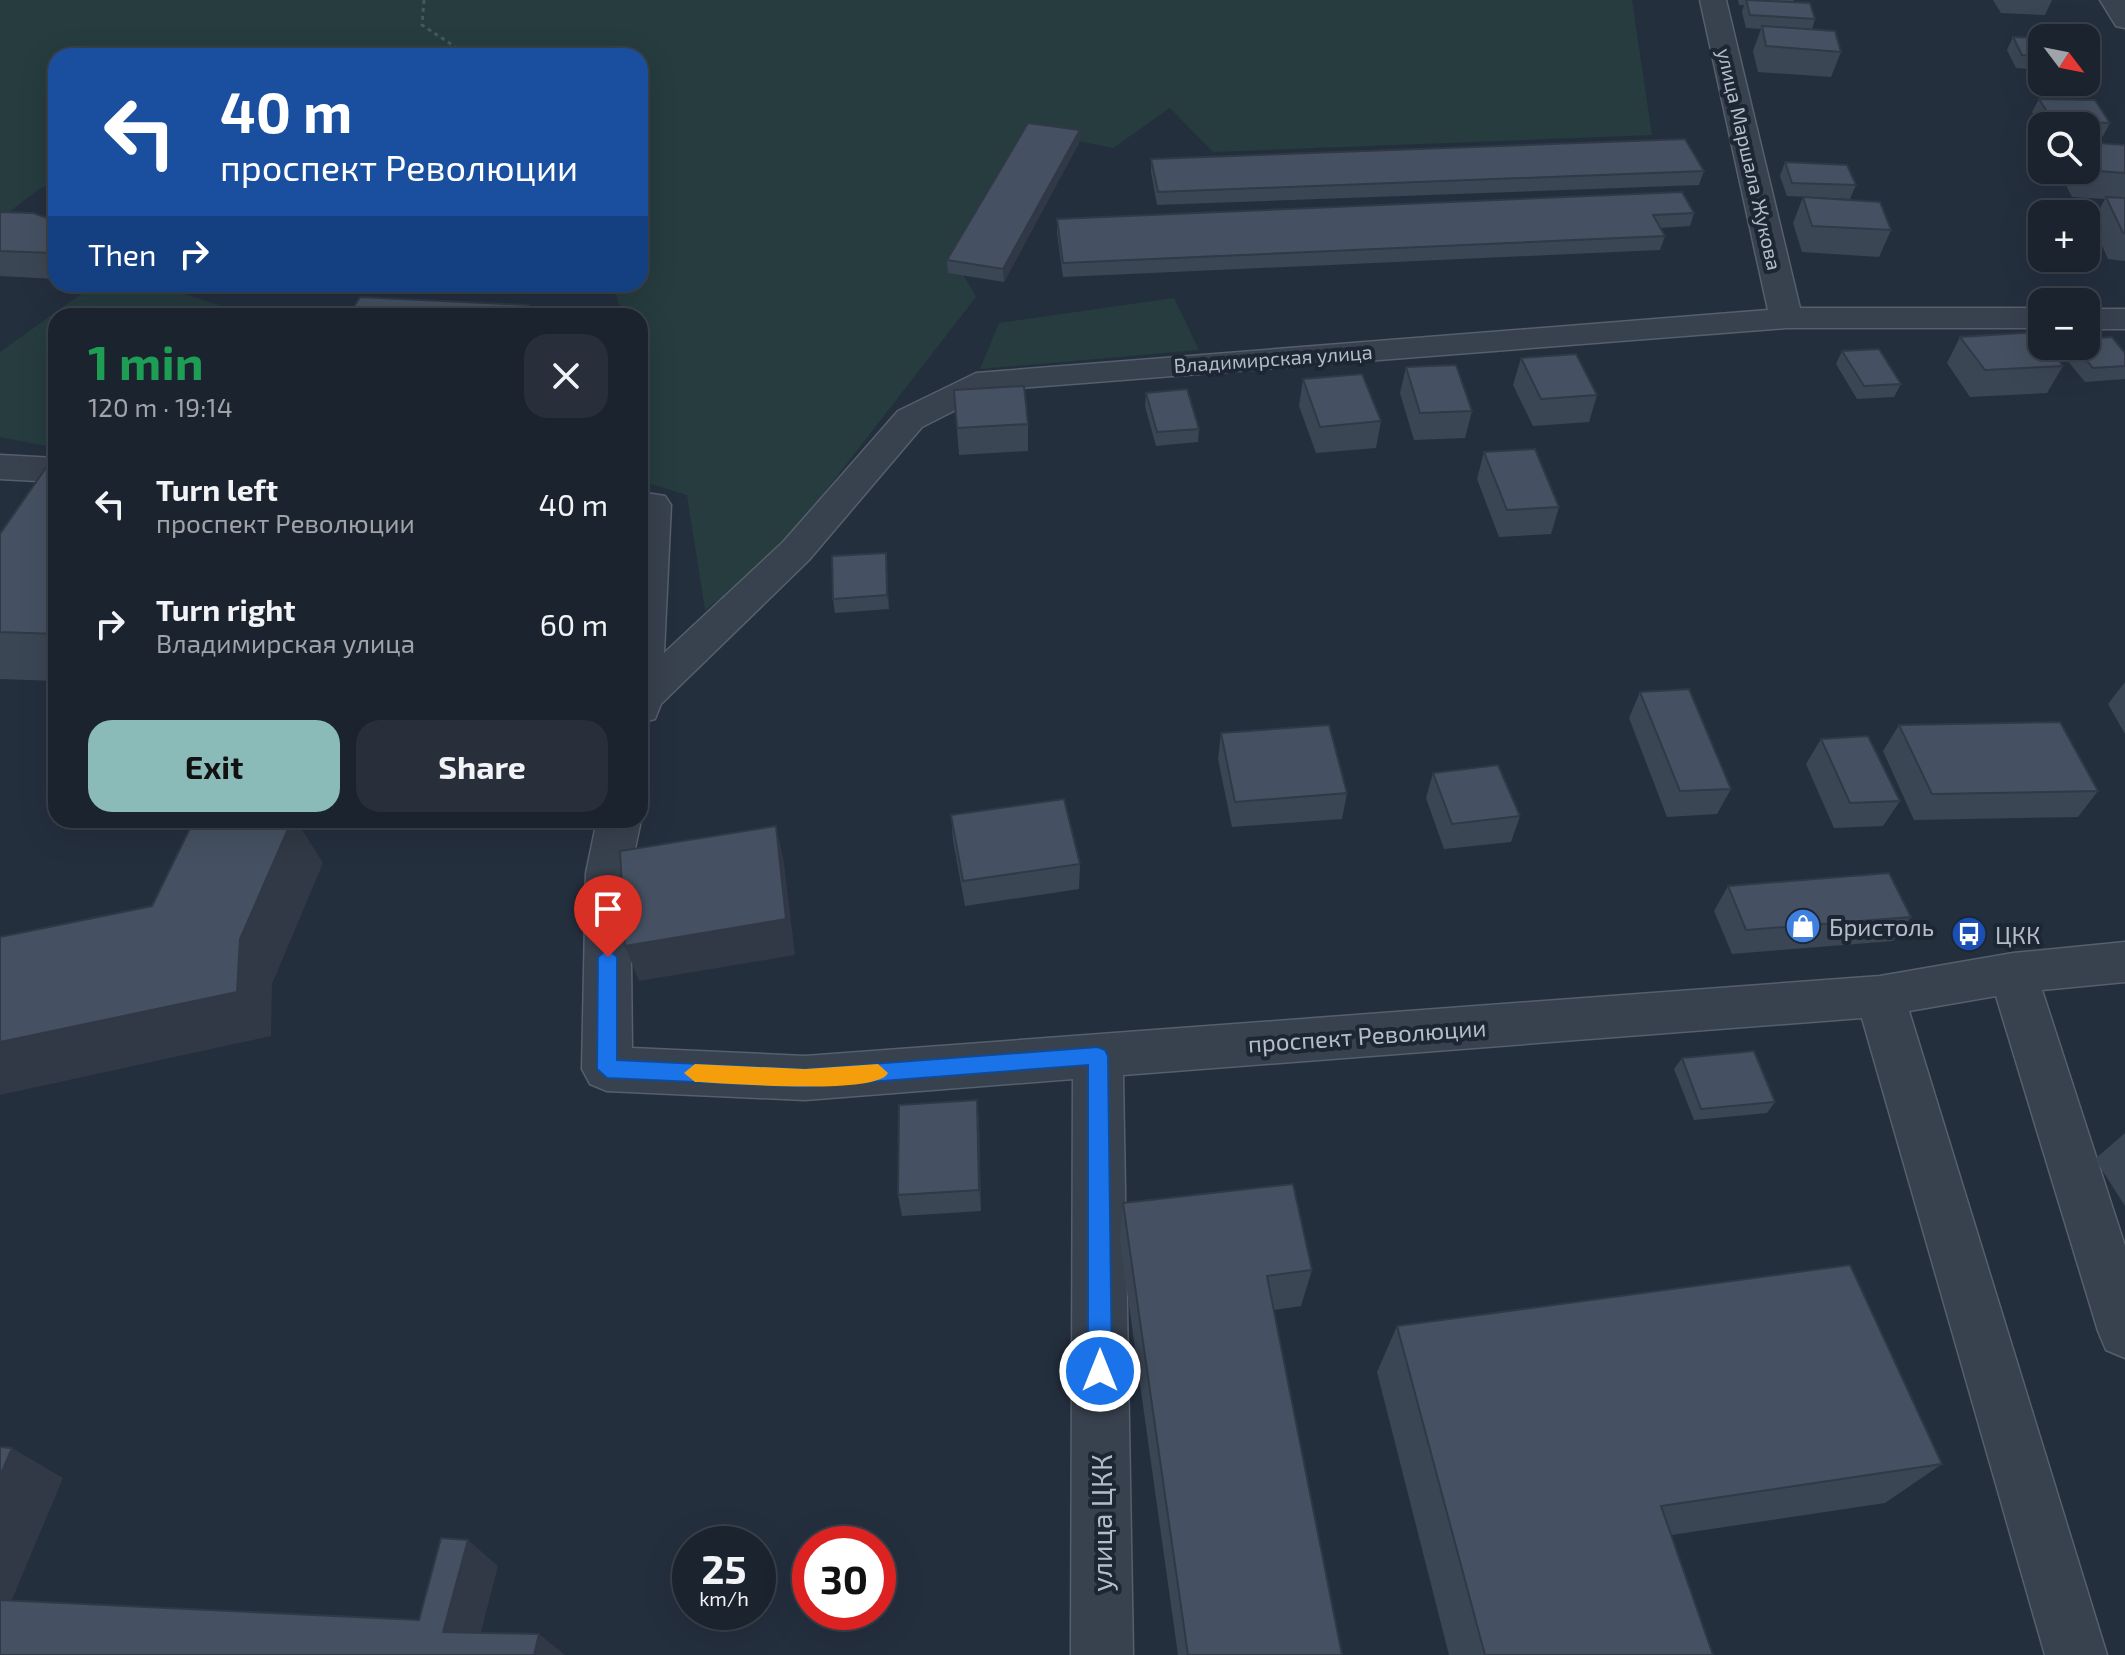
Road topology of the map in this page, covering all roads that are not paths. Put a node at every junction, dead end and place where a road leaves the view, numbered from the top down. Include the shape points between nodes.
1 (1713, 0) edge
2 (2113, 0) edge
3 (2125, 20) edge
4 (1786, 318) junction
5 (2028, 318) edge
6 (2100, 319) edge
7 (2125, 319) edge
8 (0, 467) edge
9 (48, 470) edge
10 (648, 505) edge
11 (648, 577) edge
12 (648, 696) edge
13 (617, 828) edge
14 (2125, 962) edge
15 (2013, 973) junction
16 (1880, 996) junction
17 (1098, 1056) junction
18 (2125, 1331) edge
19 (1102, 1655) edge
20 (2076, 1655) edge

1 - 4 street, улица Маршала Жукова
2 - 3 street
4 - 5 street, Владимирская улица
4 - 12 street, Владимирская улица via 988,380 910,419 796,551
6 - 7 street
8 - 9 street
10 - 11 street
13 - 17 street, проспект Революции via 608,873 607,1069 805,1078
14 - 15 street, проспект Революции
15 - 16 street, проспект Революции
15 - 18 street
16 - 17 street, проспект Революции
16 - 20 street
17 - 19 street, улица ЦКК

